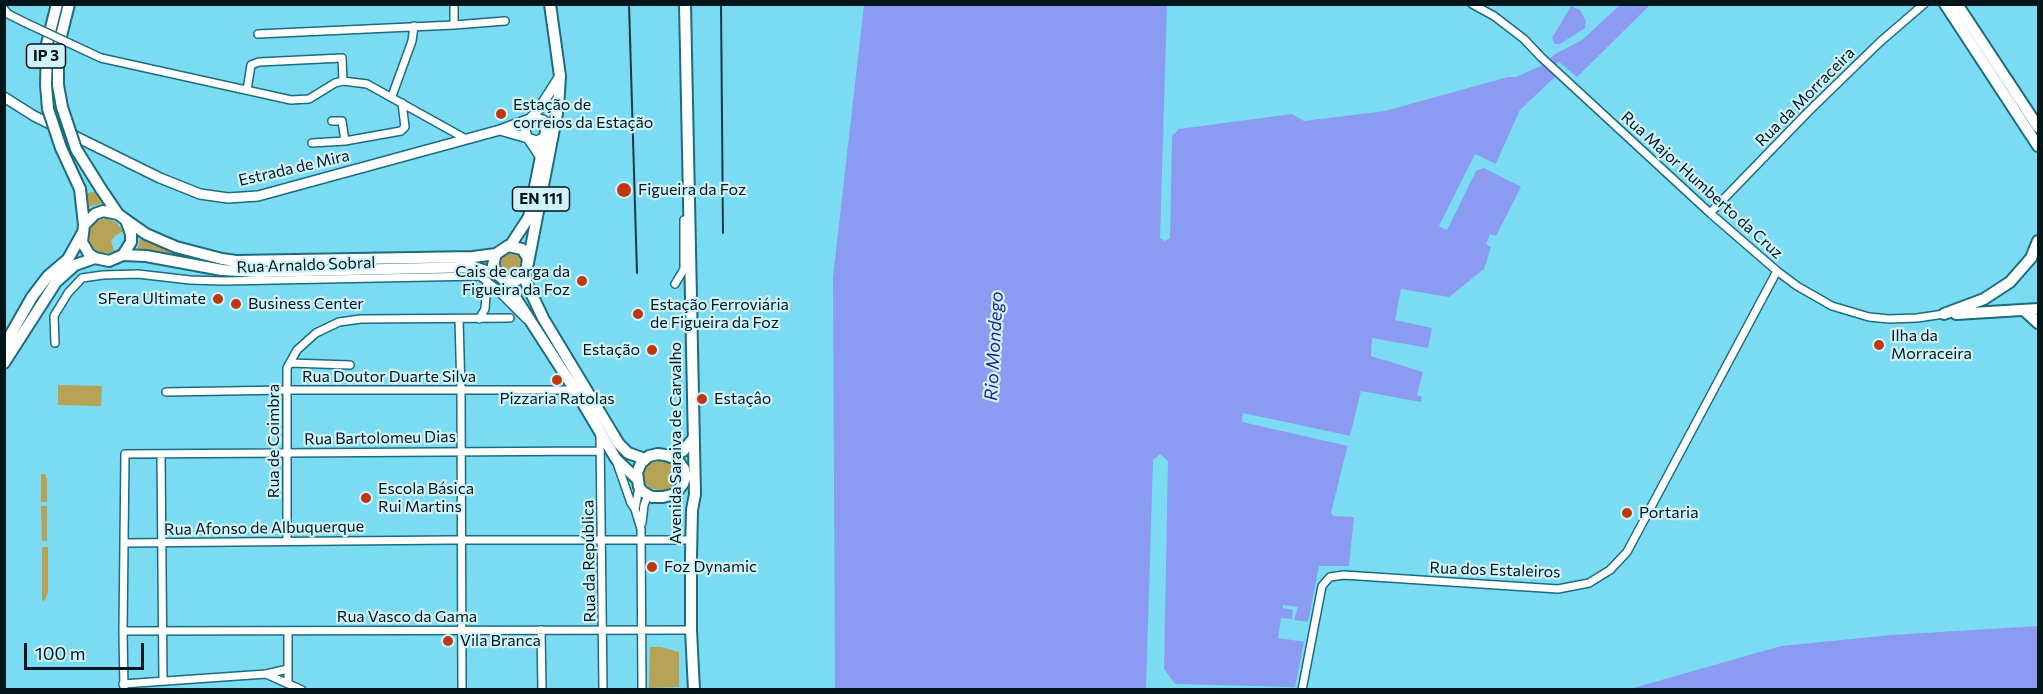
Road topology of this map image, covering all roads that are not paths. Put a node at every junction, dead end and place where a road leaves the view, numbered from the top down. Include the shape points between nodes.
1 (57, 4) edge
2 (69, 4) edge
3 (454, 4) edge
4 (550, 4) edge
5 (685, 4) edge
6 (692, 4) edge
7 (1472, 4) edge
8 (1924, 4) edge
9 (1945, 4) edge
10 (1957, 4) edge
11 (4, 9) edge
12 (505, 21) dead end
13 (454, 25) junction
14 (414, 26) junction
15 (258, 34) dead end
16 (1975, 39) junction
17 (560, 76) junction
18 (344, 81) junction
19 (247, 90) junction
20 (392, 96) junction
21 (4, 97) edge
22 (402, 103) junction
23 (530, 119) junction
24 (332, 121) dead end
25 (500, 130) junction
26 (2034, 130) edge
27 (548, 132) junction
28 (528, 138) junction
29 (466, 139) junction
30 (345, 141) junction
31 (312, 143) dead end
32 (2038, 146) edge
33 (540, 156) junction
34 (2038, 156) edge
35 (689, 161) junction
36 (1710, 213) junction
37 (122, 217) junction
38 (83, 229) junction
39 (2038, 241) edge
40 (510, 246) junction
41 (496, 254) junction
42 (123, 255) junction
43 (98, 260) junction
44 (527, 268) junction
45 (1776, 271) junction
46 (103, 274) junction
47 (501, 278) junction
48 (487, 280) junction
49 (675, 284) dead end
50 (2038, 309) edge
51 (2024, 310) junction
52 (1944, 314) junction
53 (510, 318) dead end
54 (478, 319) junction
55 (459, 320) junction
56 (2038, 323) edge
57 (533, 324) junction
58 (55, 343) dead end
59 (4, 345) edge
60 (4, 363) edge
61 (290, 363) junction
62 (350, 365) dead end
63 (286, 390) junction
64 (575, 390) junction
65 (461, 391) junction
66 (166, 392) dead end
67 (600, 433) junction
68 (693, 439) junction
69 (461, 451) junction
70 (600, 451) junction
71 (288, 452) junction
72 (161, 454) junction
73 (671, 456) junction
74 (616, 459) junction
75 (645, 459) junction
76 (684, 474) junction
77 (638, 483) junction
78 (675, 494) junction
79 (648, 495) junction
80 (635, 509) junction
81 (692, 510) junction
82 (641, 529) junction
83 (461, 540) junction
84 (602, 540) junction
85 (641, 540) junction
86 (692, 540) junction
87 (287, 541) junction
88 (125, 543) junction
89 (162, 543) junction
90 (462, 630) junction
91 (541, 630) junction
92 (641, 630) junction
93 (691, 630) junction
94 (288, 631) junction
95 (603, 631) junction
96 (123, 632) junction
97 (164, 632) junction
98 (288, 669) junction
99 (266, 674) junction
100 (163, 680) junction
101 (288, 684) junction
102 (124, 687) edge
103 (302, 690) edge
104 (462, 690) edge
105 (542, 690) edge
106 (603, 690) edge
107 (642, 690) edge
108 (694, 690) edge
109 (1302, 690) edge

1 - 38 main road, IP 3, bridge via 47,44 48,109 80,189
2 - 37 main road, IP 3, bridge via 58,48 62,107 76,149
3 - 13 street
4 - 17 main road, EN 111
5 - 35 main road
6 - 35 main road
7 - 36 street, Rua Major Humberto da Cruz via 1524,39
8 - 36 street, Rua da Morraceira via 1808,112
9 - 16 main road
10 - 16 main road
11 - 19 street, bridge via 101,57
12 - 13 street
13 - 14 street
14 - 15 street
14 - 20 street
16 - 26 main road
17 - 23 street
17 - 27 main road, EN 111 via 558,108
18 - 19 street via 309,99 291,100
18 - 19 street via 342,58 259,62 251,65
18 - 20 street via 367,84
20 - 22 street
21 - 29 street, Estrada de Mira via 34,116 160,178 200,194 228,198 258,195
22 - 29 street
22 - 30 street via 404,129
23 - 25 street, Estrada de Mira
23 - 27 street via 540,119
23 - 28 street via 525,132
24 - 30 street via 342,121
25 - 28 street
25 - 29 street, Estrada de Mira
26 - 32 main road
26 - 34 main road
27 - 28 street via 536,141
27 - 33 main road, EN 111
27 - 44 main road, EN 111
28 - 33 street
30 - 31 street
33 - 40 main road, EN 111 via 529,217
35 - 49 street via 684,178 684,269
35 - 68 main road, Avenida Saraiva de Carvalho
36 - 45 street, Rua Major Humberto da Cruz
37 - 38 main road via 111,212 95,214
37 - 41 main road via 146,234 176,247 236,261
37 - 42 main road via 131,234
38 - 43 main road via 85,248
38 - 59 main road via 68,259 32,297
39 - 52 main road via 2031,258 2010,282 1984,299
40 - 41 main road
40 - 44 main road via 522,249 528,258
41 - 47 main road via 493,265
42 - 43 main road
42 - 47 main road via 257,272 474,267
43 - 46 street
43 - 60 main road via 75,265 56,282
44 - 47 main road via 517,280
44 - 75 main road via 526,282 543,318 619,444 628,453
45 - 52 street, Rua Major Humberto da Cruz via 1815,298 1869,317 1889,320
45 - 109 street, Rua dos Estaleiros via 1627,552 1610,570 1589,583 1558,589 1330,577 1322,586
46 - 48 street, Rua Arnaldo Sobral via 224,281 480,276
46 - 58 street, Rua Arnaldo Sobral via 82,278 68,293 54,316
47 - 57 main road
48 - 54 street via 485,309
48 - 57 street
50 - 51 main road
51 - 52 main road
51 - 56 main road
53 - 54 street, Rua de Coimbra
54 - 55 street, Rua de Coimbra
55 - 61 street, Rua de Coimbra via 339,321 316,333 297,350
55 - 65 street
57 - 64 main road
61 - 62 street
61 - 63 street, Rua de Coimbra
63 - 65 street, Rua Doutor Duarte Silva
63 - 66 street, Rua Doutor Duarte Silva
63 - 71 street, Rua de Coimbra
64 - 65 street, Rua Doutor Duarte Silva
64 - 67 main road
65 - 69 street
67 - 70 street, Rua da República
67 - 74 main road
68 - 73 main road
68 - 76 main road
68 - 81 main road, Avenida Saraiva de Carvalho
69 - 70 street, Rua Bartolomeu Dias
69 - 71 street, Rua Bartolomeu Dias
69 - 83 street
70 - 84 street, Rua da República
71 - 72 street, Rua Bartolomeu Dias
71 - 87 street, Rua de Coimbra
72 - 88 street, Rua Bartolomeu Dias via 125,454
72 - 89 street
73 - 75 main road via 658,454
73 - 76 main road via 681,463
74 - 77 main road
74 - 80 street
75 - 77 main road via 639,468
76 - 78 main road
76 - 81 main road via 692,495
77 - 79 main road
77 - 80 street
78 - 79 main road
78 - 81 main road via 690,502
79 - 82 street
80 - 82 street
81 - 86 main road, Avenida Saraiva de Carvalho
82 - 85 street
83 - 84 street, Rua Afonso de Albuquerque
83 - 87 street, Rua Afonso de Albuquerque
83 - 90 street
84 - 85 street, Rua Afonso de Albuquerque
84 - 95 street, Rua da República
85 - 86 street, Rua Afonso de Albuquerque
85 - 92 street
86 - 93 main road, Avenida Saraiva de Carvalho
87 - 89 street, Rua Afonso de Albuquerque
88 - 89 street, Rua Afonso de Albuquerque
88 - 96 street
89 - 97 street
90 - 91 street, Rua Vasco da Gama
90 - 94 street, Rua Vasco da Gama
90 - 104 street
91 - 95 street, Rua Vasco da Gama
91 - 105 street
92 - 93 street, Rua Vasco da Gama
92 - 95 street, Rua Vasco da Gama
92 - 107 street
93 - 108 main road, Avenida Saraiva de Carvalho
94 - 97 street, Rua Vasco da Gama
94 - 98 street
95 - 106 street, Rua da República
96 - 97 street, Rua Vasco da Gama
96 - 102 street
97 - 100 street
98 - 99 street
98 - 101 street
99 - 100 street
99 - 101 street
100 - 102 street
101 - 103 street

